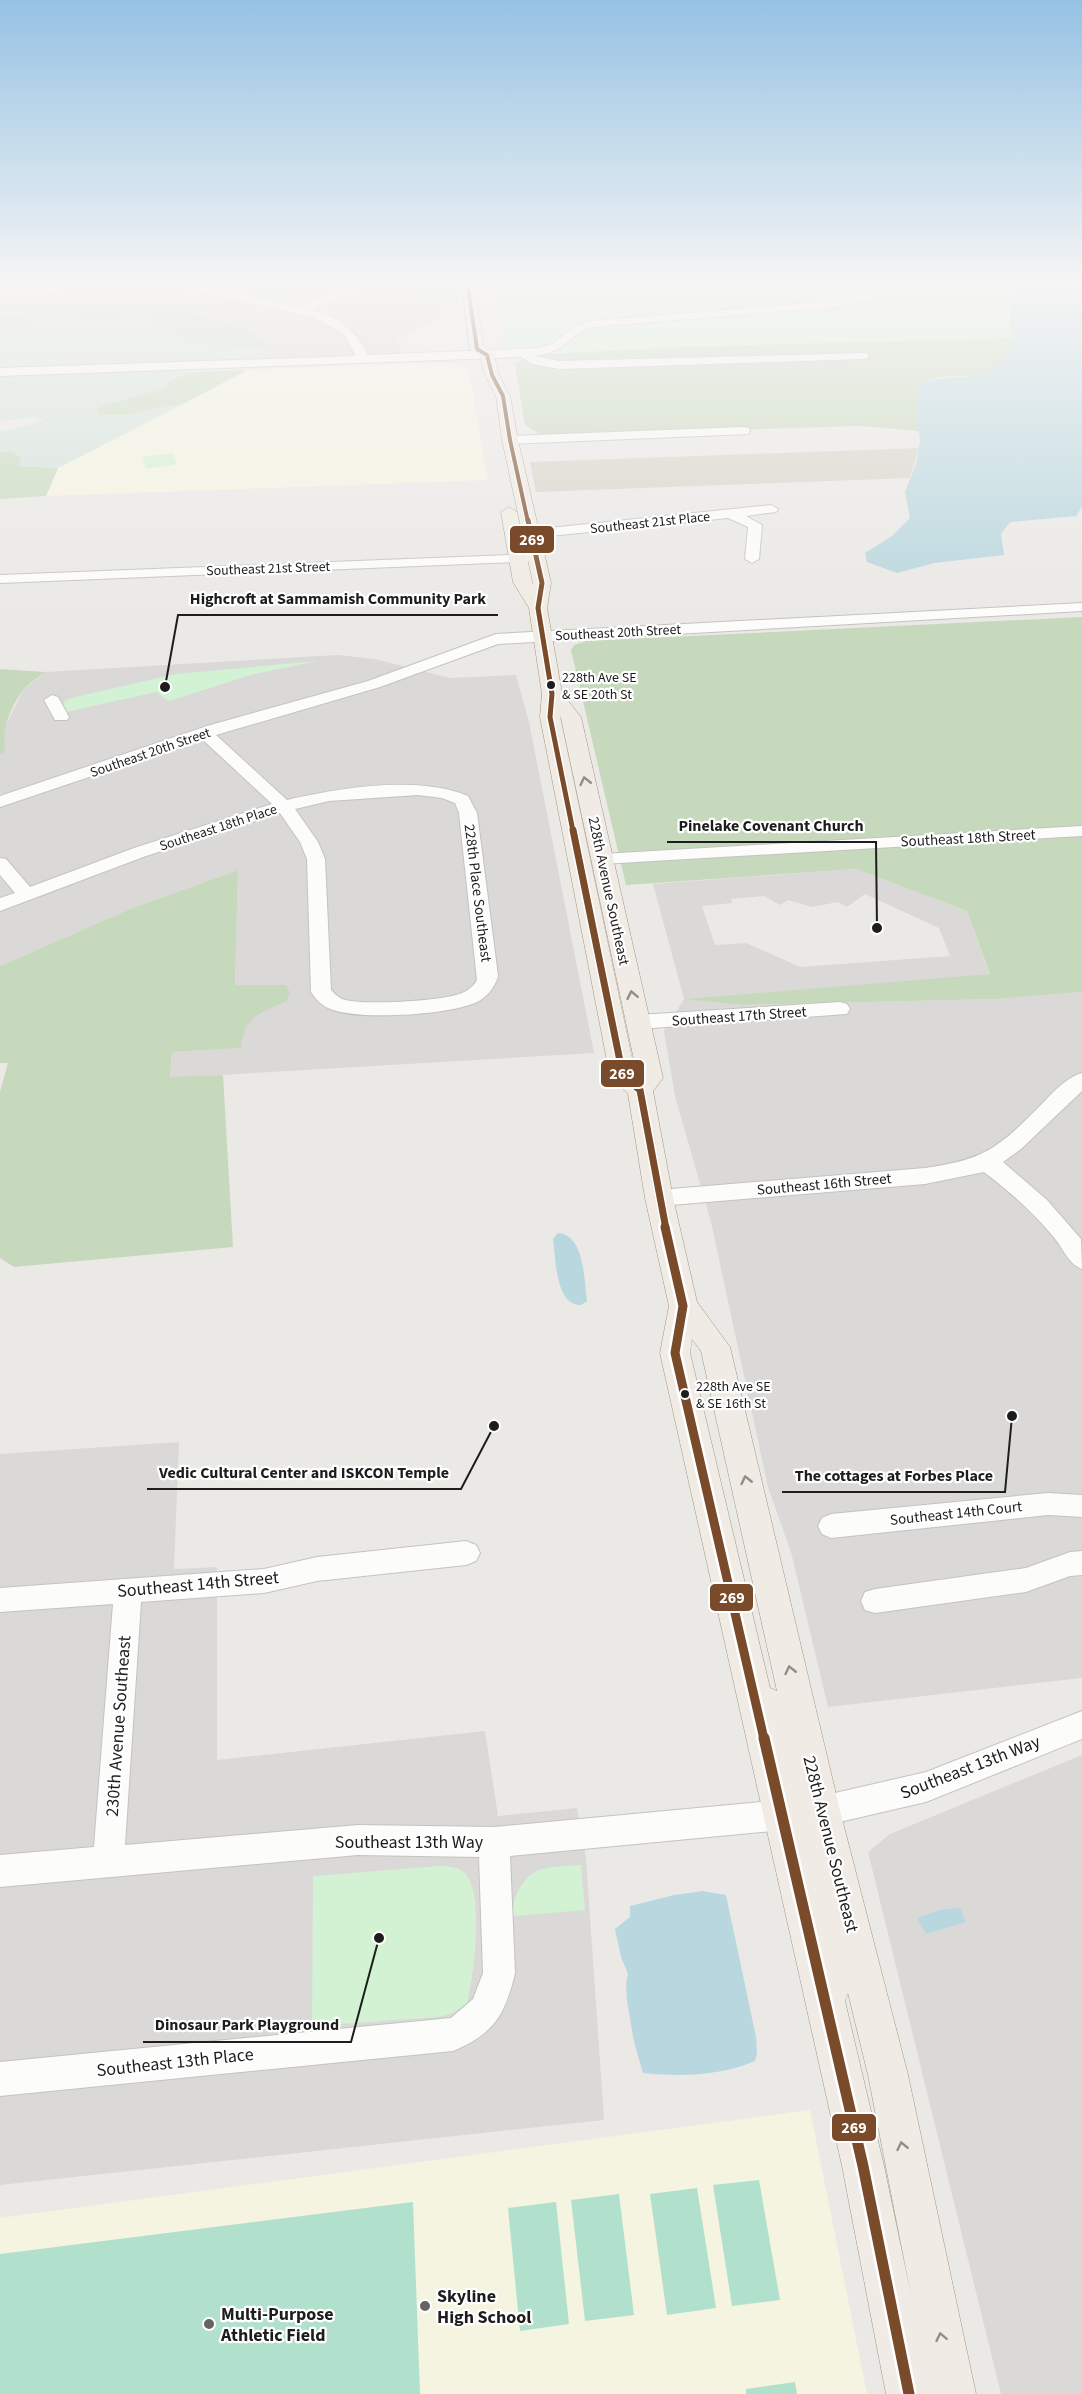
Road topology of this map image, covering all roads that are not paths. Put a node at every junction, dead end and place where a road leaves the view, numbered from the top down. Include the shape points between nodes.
1 (488, 392) edge
2 (501, 392) edge
3 (744, 431) dead end
4 (510, 440) junction
5 (503, 476) junction
6 (524, 505) junction
7 (771, 509) dead end
8 (731, 513) junction
9 (530, 534) junction
10 (537, 558) junction
11 (516, 559) junction
12 (752, 559) dead end
13 (0, 579) edge
14 (1082, 607) edge
15 (538, 608) junction
16 (542, 636) junction
17 (552, 694) junction
18 (52, 700) dead end
19 (60, 717) dead end
20 (204, 734) junction
21 (445, 793) joint
22 (0, 802) edge
23 (282, 806) junction
24 (1082, 831) edge
25 (602, 859) junction
26 (0, 863) edge
27 (26, 894) junction
28 (0, 905) edge
29 (840, 1009) dead end
30 (638, 1022) junction
31 (1082, 1080) edge
32 (640, 1090) junction
33 (987, 1162) junction
34 (659, 1198) junction
35 (1082, 1260) edge
36 (682, 1306) junction
37 (1082, 1506) edge
38 (831, 1526) dead end
39 (466, 1553) dead end
40 (1082, 1563) edge
41 (128, 1591) junction
42 (0, 1600) edge
43 (875, 1601) dead end
44 (756, 1699) junction
45 (1082, 1725) edge
46 (822, 1811) junction
47 (783, 1815) junction
48 (494, 1842) junction
49 (108, 1861) junction
50 (0, 1870) edge
51 (826, 2004) junction
52 (0, 2079) edge
53 (909, 2394) edge
54 (953, 2394) edge

1 - 5 main road, 228th Avenue Southeast
2 - 4 main road, 228th Avenue Southeast
3 - 4 street
4 - 6 main road, 228th Avenue Southeast
5 - 6 main road
5 - 11 main road, 228th Avenue Southeast
6 - 9 main road, 228th Avenue Southeast
7 - 8 street, Southeast 21st Place
8 - 9 street, Southeast 21st Place
8 - 12 street via 754,525
9 - 10 main road, 228th Avenue Southeast
10 - 11 street, Southeast 21st Street
10 - 15 main road, 228th Avenue Southeast via 542,583
11 - 13 street, Southeast 21st Street
11 - 15 main road, 228th Avenue Southeast via 522,582
14 - 16 street, Southeast 20th Street
15 - 16 main road, 228th Avenue Southeast
16 - 17 main road, 228th Avenue Southeast
16 - 20 street, Southeast 20th Street via 489,641 374,684
25 -> 17 main road, 228th Avenue Southeast via 571,717
17 - 32 main road, 228th Avenue Southeast via 550,717 623,1076
18 - 19 street
20 - 22 street, Southeast 20th Street
20 - 23 street
21 - 23 street, Southeast 18th Place via 362,793
21 - 23 street, 228th Place Southeast via 462,800 467,808 488,976 481,990 448,1003 360,1008 329,1000 321,992 316,859 312,842
23 - 27 street, Southeast 18th Place
24 - 25 street, Southeast 18th Street
30 -> 25 main road, 228th Avenue Southeast
26 - 27 street
27 - 28 street, Southeast 18th Place
29 - 30 street, Southeast 17th Street
30 - 32 main road, 228th Avenue Southeast via 650,1078
31 - 33 street via 1030,1129
32 - 34 main road, 228th Avenue Southeast
33 - 34 street, Southeast 16th Street via 925,1176
33 - 35 street via 1035,1200
34 - 36 main road, 228th Avenue Southeast
36 - 44 main road, 228th Avenue Southeast via 675,1353
46 -> 36 main road, 228th Avenue Southeast via 715,1347
37 - 38 street, Southeast 14th Court via 1048,1504
39 - 41 street, Southeast 14th Street via 350,1565 264,1581
40 - 43 street via 1026,1581
41 - 42 street, Southeast 14th Street
41 - 49 street, 230th Avenue Southeast
44 - 46 main road via 779,1712 797,1785 805,1799
44 - 47 main road, 228th Avenue Southeast
45 - 46 street, Southeast 13th Way via 927,1786
46 - 51 main road via 813,1835 813,1858 834,1950
54 -> 46 main road, 228th Avenue Southeast via 888,2075
47 - 48 street, Southeast 13th Way
47 - 51 main road, 228th Avenue Southeast
48 - 49 street, Southeast 13th Way via 358,1840
48 - 52 street, Southeast 13th Place via 499,1973 486,2012 470,2026 453,2034
49 - 50 street, Southeast 13th Way
51 - 53 main road, 228th Avenue Southeast

